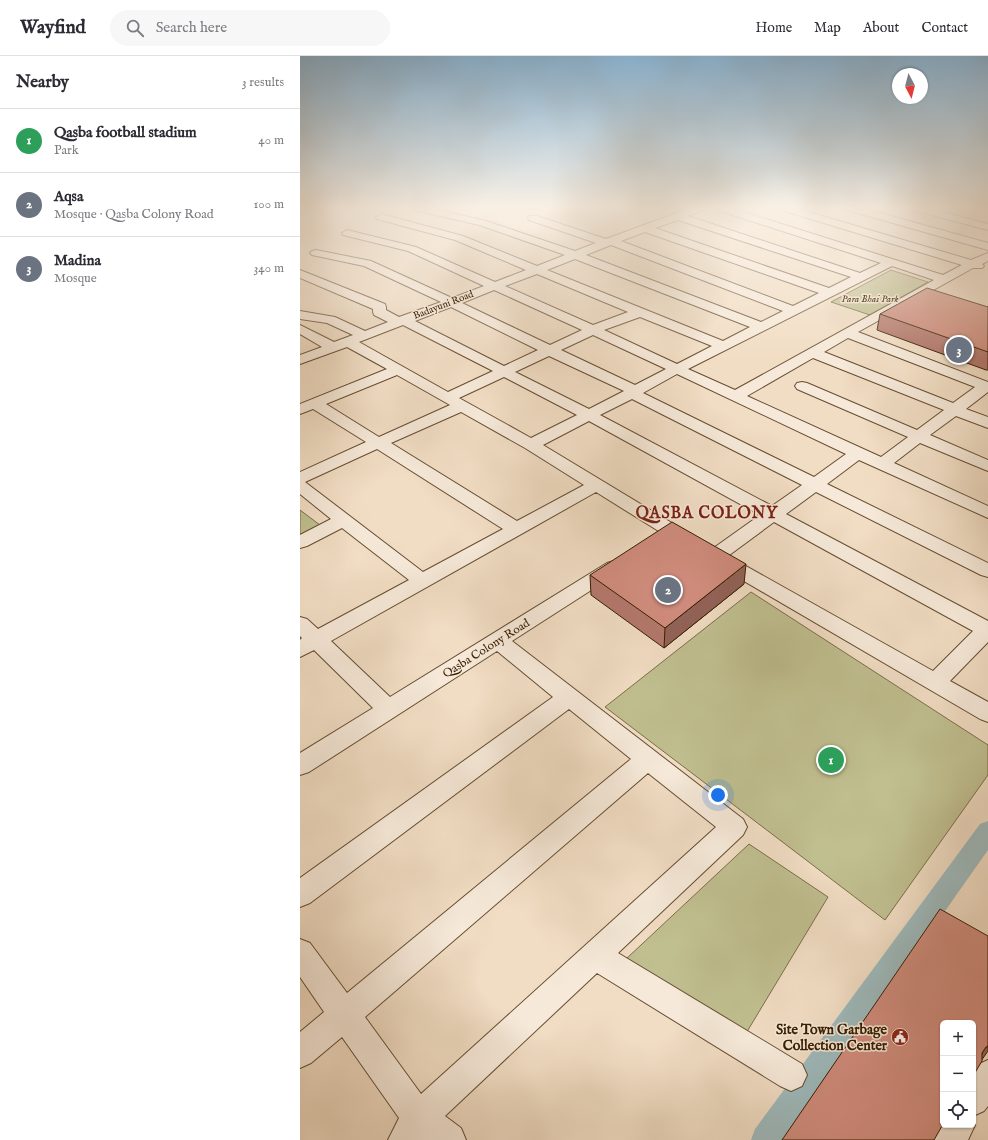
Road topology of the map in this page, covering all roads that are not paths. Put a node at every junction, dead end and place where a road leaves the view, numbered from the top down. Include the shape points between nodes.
1 (344, 259) edge
2 (434, 259) edge
3 (510, 259) edge
4 (564, 259) edge
5 (584, 259) edge
6 (654, 259) edge
7 (711, 259) edge
8 (730, 259) edge
9 (805, 259) edge
10 (880, 259) edge
11 (954, 259) edge
12 (983, 259) edge
13 (891, 262) junction
14 (972, 264) junction
15 (536, 269) junction
16 (988, 269) edge
17 (685, 270) junction
18 (300, 274) edge
19 (861, 277) junction
20 (944, 279) junction
21 (652, 284) junction
22 (494, 285) junction
23 (638, 290) dead end
24 (830, 293) junction
25 (625, 295) dead end
26 (914, 295) junction
27 (929, 300) edge
28 (612, 301) junction
29 (451, 302) junction
30 (794, 311) junction
31 (640, 312) junction
32 (300, 315) edge
33 (400, 321) junction
34 (762, 327) junction
35 (300, 330) edge
36 (593, 330) junction
37 (847, 332) junction
38 (363, 335) junction
39 (340, 344) junction
40 (723, 346) junction
41 (549, 350) junction
42 (812, 352) junction
43 (300, 360) edge
44 (677, 369) junction
45 (398, 370) junction
46 (503, 372) junction
47 (802, 386) dead end
48 (987, 386) edge
49 (634, 392) junction
50 (735, 396) junction
51 (447, 398) junction
52 (307, 406) edge
53 (461, 406) junction
54 (955, 410) junction
55 (589, 415) junction
56 (988, 423) edge
57 (920, 436) junction
58 (379, 444) junction
59 (531, 445) junction
60 (858, 453) junction
61 (882, 464) junction
62 (988, 466) edge
63 (300, 478) edge
64 (815, 484) junction
65 (596, 485) junction
66 (300, 486) edge
67 (988, 513) edge
68 (773, 514) junction
69 (344, 520) junction
70 (517, 529) junction
71 (671, 531) junction
72 (300, 542) edge
73 (651, 544) edge
74 (631, 556) edge
75 (715, 556) junction
76 (988, 571) edge
77 (422, 581) junction
78 (300, 624) edge
79 (988, 629) edge
80 (498, 641) junction
81 (309, 645) edge
82 (935, 683) junction
83 (569, 697) junction
84 (388, 709) junction
85 (988, 714) edge
86 (648, 759) junction
87 (300, 765) edge
88 (300, 894) edge
89 (300, 953) edge
90 (595, 955) junction
91 (344, 1015) junction
92 (300, 1052) edge
93 (791, 1075) dead end
94 (988, 1076) edge
95 (976, 1095) edge
96 (956, 1128) edge
97 (412, 1129) edge
98 (449, 1140) edge
99 (949, 1140) edge

1 - 29 street via 367,263
2 - 22 street
3 - 15 street
4 - 15 street, Badayuni Road
5 - 21 street
6 - 17 street
7 - 17 street
8 - 24 street
9 - 19 street
10 - 13 street
11 - 14 street
12 - 14 street
13 - 19 street
13 - 20 street
14 - 16 street
14 - 20 street
15 - 22 street, Badayuni Road
15 - 28 street
17 - 21 street
17 - 30 street
18 - 33 street via 380,307 379,312
19 - 24 street
20 - 26 street
21 - 23 street
21 - 34 street
22 - 29 street, Badayuni Road
22 - 36 street
24 - 30 street
25 - 28 street
26 - 27 street
26 - 37 street
28 - 31 street
29 - 33 street, Badayuni Road
29 - 41 street
30 - 34 street
31 - 36 street
31 - 40 street
32 - 38 street via 330,320
33 - 38 street, Badayuni Road
33 - 46 street
34 - 40 street
35 - 39 street
36 - 41 street
36 - 44 street
37 - 42 street
37 - 48 street
38 - 39 street, Badayuni Road
39 - 43 street, Badayuni Road
39 - 45 street
40 - 44 street
41 - 46 street
41 - 49 street
42 - 50 street
42 - 54 street
44 - 49 street
44 - 50 street
45 - 51 street
45 - 52 street
46 - 51 street
46 - 55 street
47 - 57 street
48 - 54 street
49 - 55 street
49 - 64 street
50 - 60 street
51 - 53 street
52 - 58 street
53 - 58 street
53 - 59 street
54 - 56 street
54 - 57 street
55 - 59 street
55 - 68 street
57 - 61 street
57 - 62 street
58 - 63 street
58 - 70 street
59 - 65 street
60 - 61 street
60 - 64 street
61 - 67 street
64 - 68 street
64 - 76 street
65 - 70 street
65 - 71 street
66 - 69 street
68 - 75 street
68 - 79 street
69 - 72 street
69 - 77 street
70 - 77 street
71 - 73 street
71 - 75 street
74 - 80 street, Qasba Colony Road
75 - 82 street
77 - 81 street
78 - 81 street
79 - 82 street
80 - 83 street
80 - 84 street, Qasba Colony Road
81 - 84 street
82 - 85 street
83 - 86 street
83 - 88 street
84 - 87 street, Qasba Colony Road
86 - 90 street via 734,827
86 - 91 street
89 - 91 street
90 - 93 street
90 - 97 street
91 - 92 street
91 - 97 street
94 - 95 street
96 - 99 street
97 - 98 street

